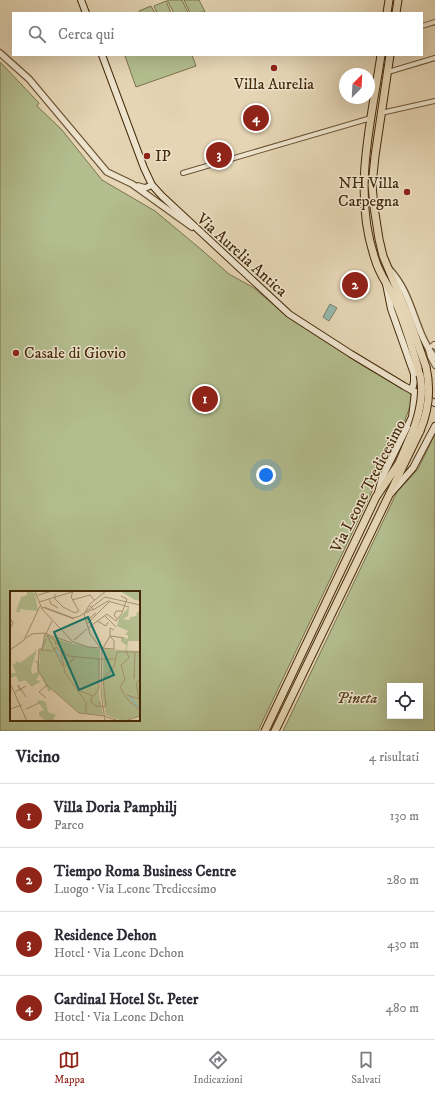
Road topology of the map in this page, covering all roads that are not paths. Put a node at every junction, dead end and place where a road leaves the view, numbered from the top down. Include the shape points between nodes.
1 (82, 0) edge
2 (389, 0) edge
3 (398, 0) edge
4 (86, 12) edge
5 (387, 12) edge
6 (396, 12) edge
7 (435, 22) edge
8 (423, 26) edge
9 (0, 53) edge
10 (102, 56) edge
11 (381, 56) edge
12 (390, 56) edge
13 (435, 58) edge
14 (387, 73) junction
15 (435, 101) edge
16 (380, 113) junction
17 (371, 118) junction
18 (183, 173) dead end
19 (132, 184) junction
20 (152, 185) junction
21 (199, 232) junction
22 (387, 266) junction
23 (386, 282) junction
24 (435, 344) edge
25 (428, 349) junction
26 (435, 358) edge
27 (435, 366) edge
28 (413, 391) junction
29 (435, 402) edge
30 (435, 426) edge
31 (417, 430) junction
32 (390, 494) junction
33 (376, 497) junction
34 (265, 731) edge
35 (275, 731) edge

1 - 4 main road
2 - 5 main road
3 - 6 main road
7 - 8 street
9 - 19 street, Via Aurelia Antica via 29,79 105,170
10 - 20 main road via 135,147
11 - 17 main road, Via Leone Tredicesimo
12 - 14 main road, Via Leone Tredicesimo
13 - 14 street
14 - 16 main road, Via Leone Tredicesimo
15 - 16 street
16 - 22 main road, Via Leone Tredicesimo via 372,185 377,228
17 - 18 street
17 - 23 main road, Via Leone Tredicesimo via 364,164 364,203 370,244
19 - 20 street via 145,188
19 - 21 street, Via Aurelia Antica
20 - 21 main road
21 - 28 main road, Via Aurelia Antica via 289,314
22 - 25 street via 401,283
22 - 31 main road, Via Leone Tredicesimo, bridge via 426,368 429,397 427,411
23 - 28 main road via 391,309 414,374
23 - 31 main road, Via Leone Tredicesimo, bridge via 420,375 422,390
24 - 25 street
25 - 26 street
25 - 27 street
28 - 29 main road, Via Aurelia Antica
28 - 33 main road via 415,402 412,417 382,478
30 - 32 main road via 413,468
31 - 32 main road, Via Leone Tredicesimo
31 - 33 main road, Via Leone Tredicesimo
32 - 35 main road, Via Leone Tredicesimo
33 - 34 main road, Via Leone Tredicesimo

